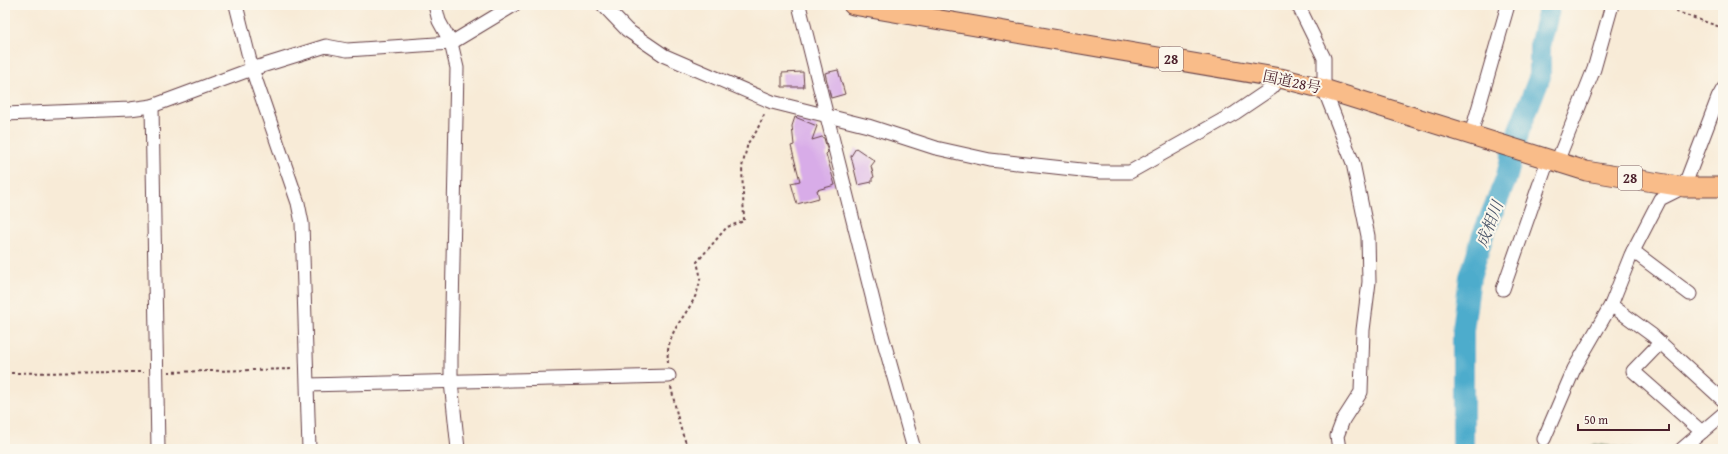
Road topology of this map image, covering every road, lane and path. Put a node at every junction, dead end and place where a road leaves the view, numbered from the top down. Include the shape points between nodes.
1 (236, 5) edge
2 (435, 5) edge
3 (514, 5) edge
4 (603, 5) edge
5 (799, 5) edge
6 (853, 5) edge
7 (1298, 5) edge
8 (1508, 5) edge
9 (1612, 5) edge
10 (1679, 5) edge
11 (1723, 28) edge
12 (451, 42) junction
13 (252, 69) junction
14 (1280, 78) junction
15 (1324, 88) junction
16 (1723, 89) edge
17 (772, 102) junction
18 (152, 106) junction
19 (5, 114) edge
20 (826, 116) junction
21 (1477, 136) junction
22 (1548, 160) junction
23 (1684, 187) junction
24 (1723, 187) edge
25 (1633, 251) junction
26 (1503, 289) dead end
27 (1690, 294) dead end
28 (1611, 305) junction
29 (1660, 343) junction
30 (307, 368) junction
31 (156, 372) junction
32 (5, 373) edge
33 (669, 376) junction
34 (451, 382) junction
35 (308, 385) junction
36 (1723, 400) edge
37 (1723, 414) edge
38 (1702, 432) junction
39 (1544, 439) dead end
40 (158, 449) edge
41 (309, 449) edge
42 (458, 449) edge
43 (689, 449) edge
44 (914, 449) edge
45 (1339, 449) edge
46 (1682, 449) edge

1 - 13 street
2 - 12 street via 439,21
3 - 12 street
4 - 17 street via 627,30 665,56
5 - 20 street
6 - 14 highway, 国道28号 / 28
7 - 15 street via 1324,58
8 - 21 street
9 - 22 street via 1594,69
10 - 11 path via 1677,12
12 - 13 street via 347,50 326,46
12 - 34 street via 457,68
13 - 18 street
13 - 30 street via 301,217
14 - 15 highway, 国道28号 / 28
14 - 20 street via 1272,88 1235,113 1130,172 1100,172 990,160 936,148 868,126
15 - 21 highway, 国道28号 / 28
15 - 45 street via 1353,163 1368,236 1369,282 1363,330 1361,392 1343,420 1337,436
16 - 23 street
17 - 20 street
17 - 33 path via 748,143 742,167 744,221 727,227 697,262 700,279 696,297 670,336 666,353
18 - 19 street
18 - 31 street
20 - 44 street
21 - 22 highway, 国道28号 / 28
22 - 23 highway, 国道28号 / 28 via 1586,171
22 - 26 street
23 - 24 highway, 国道28号 / 28
23 - 25 street via 1660,199
25 - 27 street
25 - 28 street
28 - 29 street
28 - 39 street via 1574,369
29 - 36 street
29 - 38 street via 1633,371
30 - 31 path
30 - 35 street
31 - 32 path
31 - 40 street
33 - 34 street
33 - 43 path via 678,419
34 - 35 street
34 - 42 street
35 - 41 street
37 - 38 street
38 - 46 street

